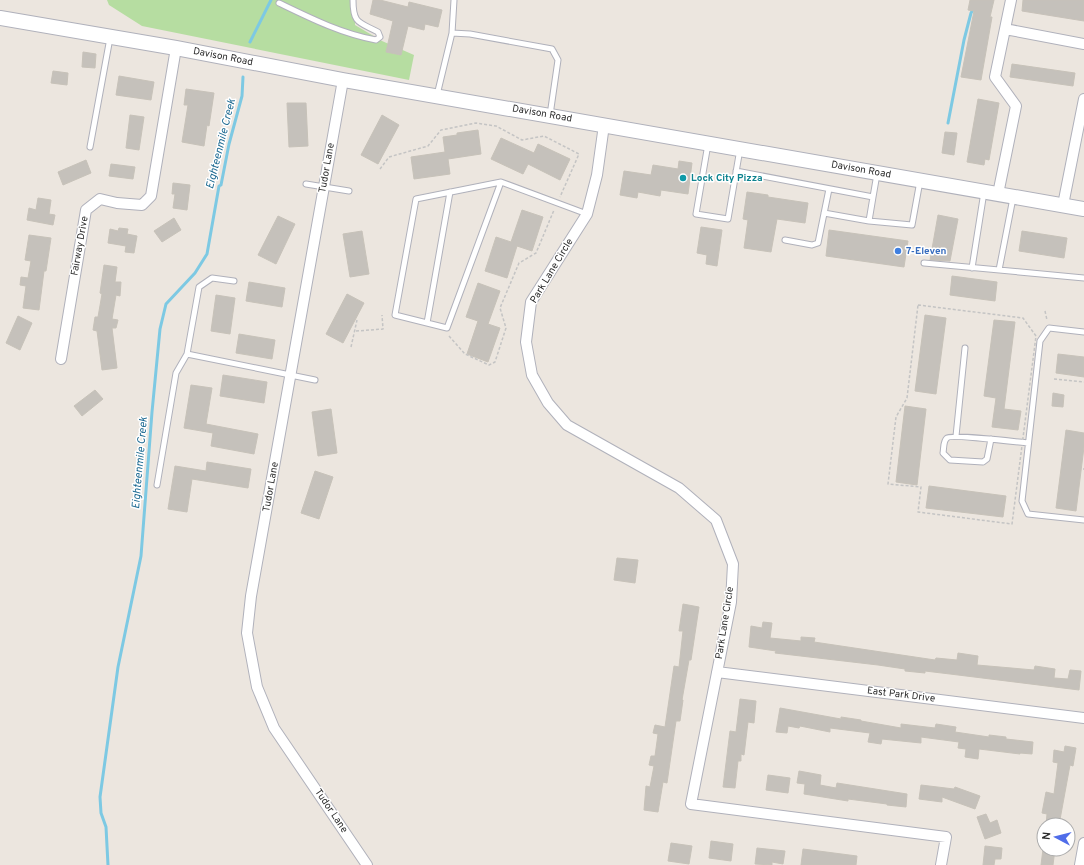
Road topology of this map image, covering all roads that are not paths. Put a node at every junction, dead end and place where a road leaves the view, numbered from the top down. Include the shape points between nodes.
1 (352, 0) edge
2 (454, 0) edge
3 (1011, 0) edge
4 (279, 3) dead end
5 (0, 18) edge
6 (1005, 29) junction
7 (452, 34) junction
8 (110, 37) junction
9 (1084, 44) edge
10 (176, 48) junction
11 (343, 80) junction
12 (437, 96) junction
13 (1084, 99) edge
14 (550, 116) junction
15 (604, 125) junction
16 (709, 143) junction
17 (90, 147) dead end
18 (740, 149) junction
19 (736, 171) junction
20 (878, 173) junction
21 (921, 180) junction
22 (501, 182) junction
23 (306, 184) dead end
24 (324, 187) junction
25 (829, 189) junction
26 (349, 191) dead end
27 (450, 192) junction
28 (991, 192) junction
29 (1013, 196) junction
30 (873, 197) junction
31 (1063, 205) junction
32 (1084, 209) edge
33 (824, 213) junction
34 (587, 214) junction
35 (869, 220) junction
36 (784, 240) dead end
37 (924, 263) dead end
38 (972, 268) junction
39 (999, 270) junction
40 (1084, 278) edge
41 (234, 281) dead end
42 (427, 323) junction
43 (1084, 332) edge
44 (965, 348) dead end
45 (187, 354) junction
46 (60, 359) dead end
47 (290, 375) junction
48 (315, 380) dead end
49 (956, 436) junction
50 (991, 439) junction
51 (1028, 443) junction
52 (156, 485) dead end
53 (1084, 520) edge
54 (717, 672) junction
55 (1084, 718) edge
56 (1084, 843) edge
57 (367, 865) edge
58 (941, 865) edge
59 (1080, 865) edge

1 - 4 lane via 353,14 359,22 378,32 380,37 376,40 305,16
2 - 7 lane
3 - 6 street
5 - 8 street, Davison Road
6 - 9 street
6 - 28 street via 995,77 1016,106
7 - 12 lane
7 - 14 lane via 470,34 552,49 558,60
8 - 10 street, Davison Road
8 - 17 lane
10 - 11 street, Davison Road
10 - 46 street, Fairway Drive via 151,196 142,205 100,199 86,210
11 - 12 street, Davison Road
11 - 24 street, Tudor Lane
12 - 14 street, Davison Road
13 - 31 street
14 - 15 street, Davison Road
15 - 16 street, Davison Road
15 - 34 street, Park Lane Circle via 597,175
16 - 18 street, Davison Road
16 - 19 lane via 696,214 728,219
18 - 19 lane
18 - 20 street, Davison Road
19 - 25 lane
20 - 21 street, Davison Road
20 - 30 lane
21 - 28 street, Davison Road
21 - 35 lane via 912,225
22 - 27 lane
22 - 34 lane
22 - 42 lane via 447,328
23 - 24 lane
24 - 26 lane
24 - 47 street, Tudor Lane
25 - 30 lane
25 - 33 lane
27 - 42 lane
27 - 42 lane via 416,199 395,315
28 - 29 street, Davison Road
28 - 38 lane
29 - 31 street, Davison Road
29 - 39 lane
30 - 35 lane
31 - 32 street, Davison Road
33 - 35 lane
33 - 36 lane via 818,243 812,246
34 - 54 street, Park Lane Circle via 531,302 526,342 532,375 548,403 567,425 679,488 716,520 733,564 731,602
37 - 38 lane
38 - 39 lane
39 - 40 lane
41 - 45 lane via 212,278 199,287
43 - 51 lane via 1049,328 1040,341
44 - 49 lane
45 - 47 lane
45 - 52 lane via 176,372
47 - 48 lane
47 - 57 street, Tudor Lane via 251,596 247,633 257,687 274,728
49 - 50 lane
49 - 50 lane via 947,437 945,440 944,453 950,460 987,460
50 - 51 lane
51 - 53 lane via 1022,501 1028,514
54 - 55 street, East Park Drive
54 - 58 street, Park Lane Circle via 691,804 946,837
56 - 59 street

